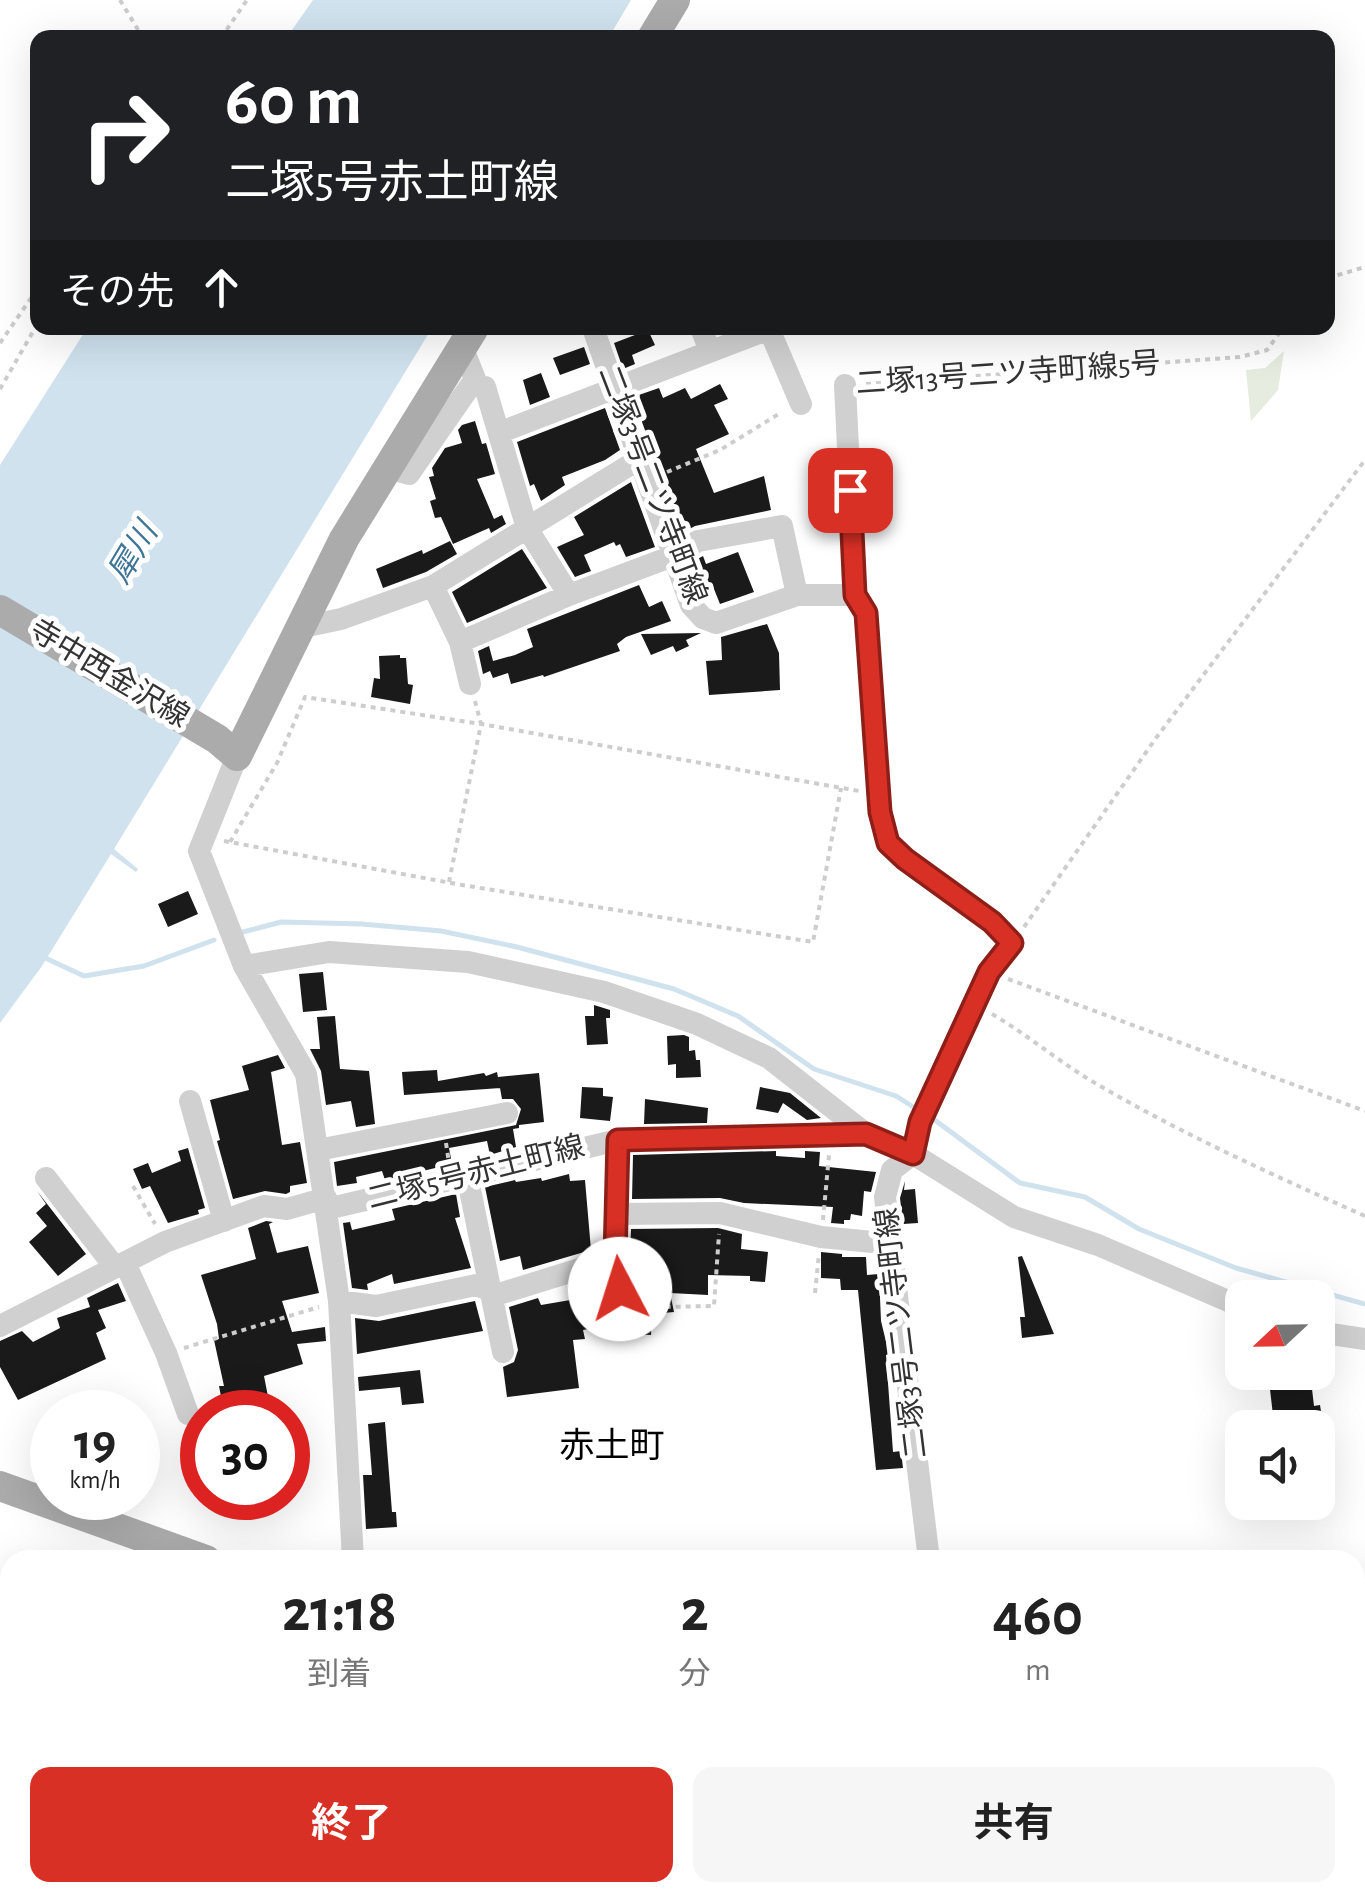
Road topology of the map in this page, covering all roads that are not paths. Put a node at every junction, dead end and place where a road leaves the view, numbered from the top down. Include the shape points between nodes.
1 (675, 0) edge
2 (657, 30) edge
3 (597, 335) edge
4 (704, 335) edge
5 (753, 335) edge
6 (772, 335) edge
7 (468, 338) edge
8 (710, 351) junction
9 (845, 386) road end
10 (485, 387) dead end
11 (616, 387) junction
12 (801, 404) road end
13 (500, 432) junction
14 (645, 469) junction
15 (528, 528) junction
16 (673, 556) junction
17 (432, 586) junction
18 (569, 594) junction
19 (797, 594) junction
20 (855, 595) junction
21 (0, 610) edge
22 (298, 628) junction
23 (460, 642) junction
24 (470, 684) road end
25 (227, 747) junction
26 (244, 966) junction
27 (190, 1101) dead end
28 (507, 1114) dead end
29 (866, 1134) junction
30 (618, 1140) junction
31 (318, 1150) junction
32 (913, 1154) junction
33 (459, 1176) junction
34 (46, 1178) dead end
35 (327, 1204) junction
36 (616, 1214) junction
37 (224, 1221) junction
38 (893, 1244) junction
39 (615, 1258) junction
40 (120, 1264) junction
41 (490, 1288) junction
42 (1225, 1300) edge
43 (340, 1301) junction
44 (0, 1326) edge
45 (620, 1326) dead end
46 (1335, 1335) edge
47 (1365, 1340) edge
48 (502, 1352) dead end
49 (180, 1392) edge
50 (0, 1486) edge
51 (178, 1550) edge
52 (352, 1550) edge
53 (928, 1550) edge

1 - 2 main road
3 - 11 street, 二塚3号二ツ寺町線
4 - 8 street
5 - 8 street
6 - 12 street
7 - 22 main road via 344,539
8 - 11 street
9 - 20 street
10 - 13 street
11 - 13 street
11 - 14 street, 二塚3号二ツ寺町線
13 - 15 street
14 - 15 street
14 - 16 street, 二塚3号二ツ寺町線
15 - 17 street
15 - 18 street
16 - 18 street
16 - 19 street, 二塚3号二ツ寺町線 via 691,605 716,623
16 - 19 street via 698,540 782,526
17 - 22 street
17 - 23 street
18 - 23 street
19 - 20 street, 二塚3号二ツ寺町線
20 - 32 street, 二塚3号二ツ寺町線 via 866,613 878,794 888,843 1012,943 989,972 925,1112
21 - 25 main road, 寺中西金沢線
22 - 25 main road
23 - 24 street
25 - 26 street via 199,851
26 - 29 street via 329,952 468,962 604,992 769,1058
26 - 31 street via 306,1074
27 - 37 street
28 - 31 street
29 - 30 street, 二塚5号赤土町線
29 - 32 street
30 - 33 street, 二塚5号赤土町線
30 - 36 street
31 - 35 street
32 - 38 street, 二塚3号二ツ寺町線 via 892,1170 885,1197
32 - 42 street via 1014,1216
33 - 35 street, 二塚5号赤土町線
33 - 41 street
34 - 40 street
35 - 37 street, 二塚5号赤土町線 via 264,1206
35 - 43 street
36 - 38 street via 720,1213 821,1237
36 - 39 street
37 - 40 street, 二塚5号赤土町線
38 - 53 street, 二塚3号二ツ寺町線
39 - 41 street via 500,1294
39 - 45 street
40 - 44 street, 二塚5号赤土町線
40 - 49 street
41 - 43 street via 476,1285 376,1306
41 - 48 street
43 - 52 street
46 - 47 street
50 - 51 main road

